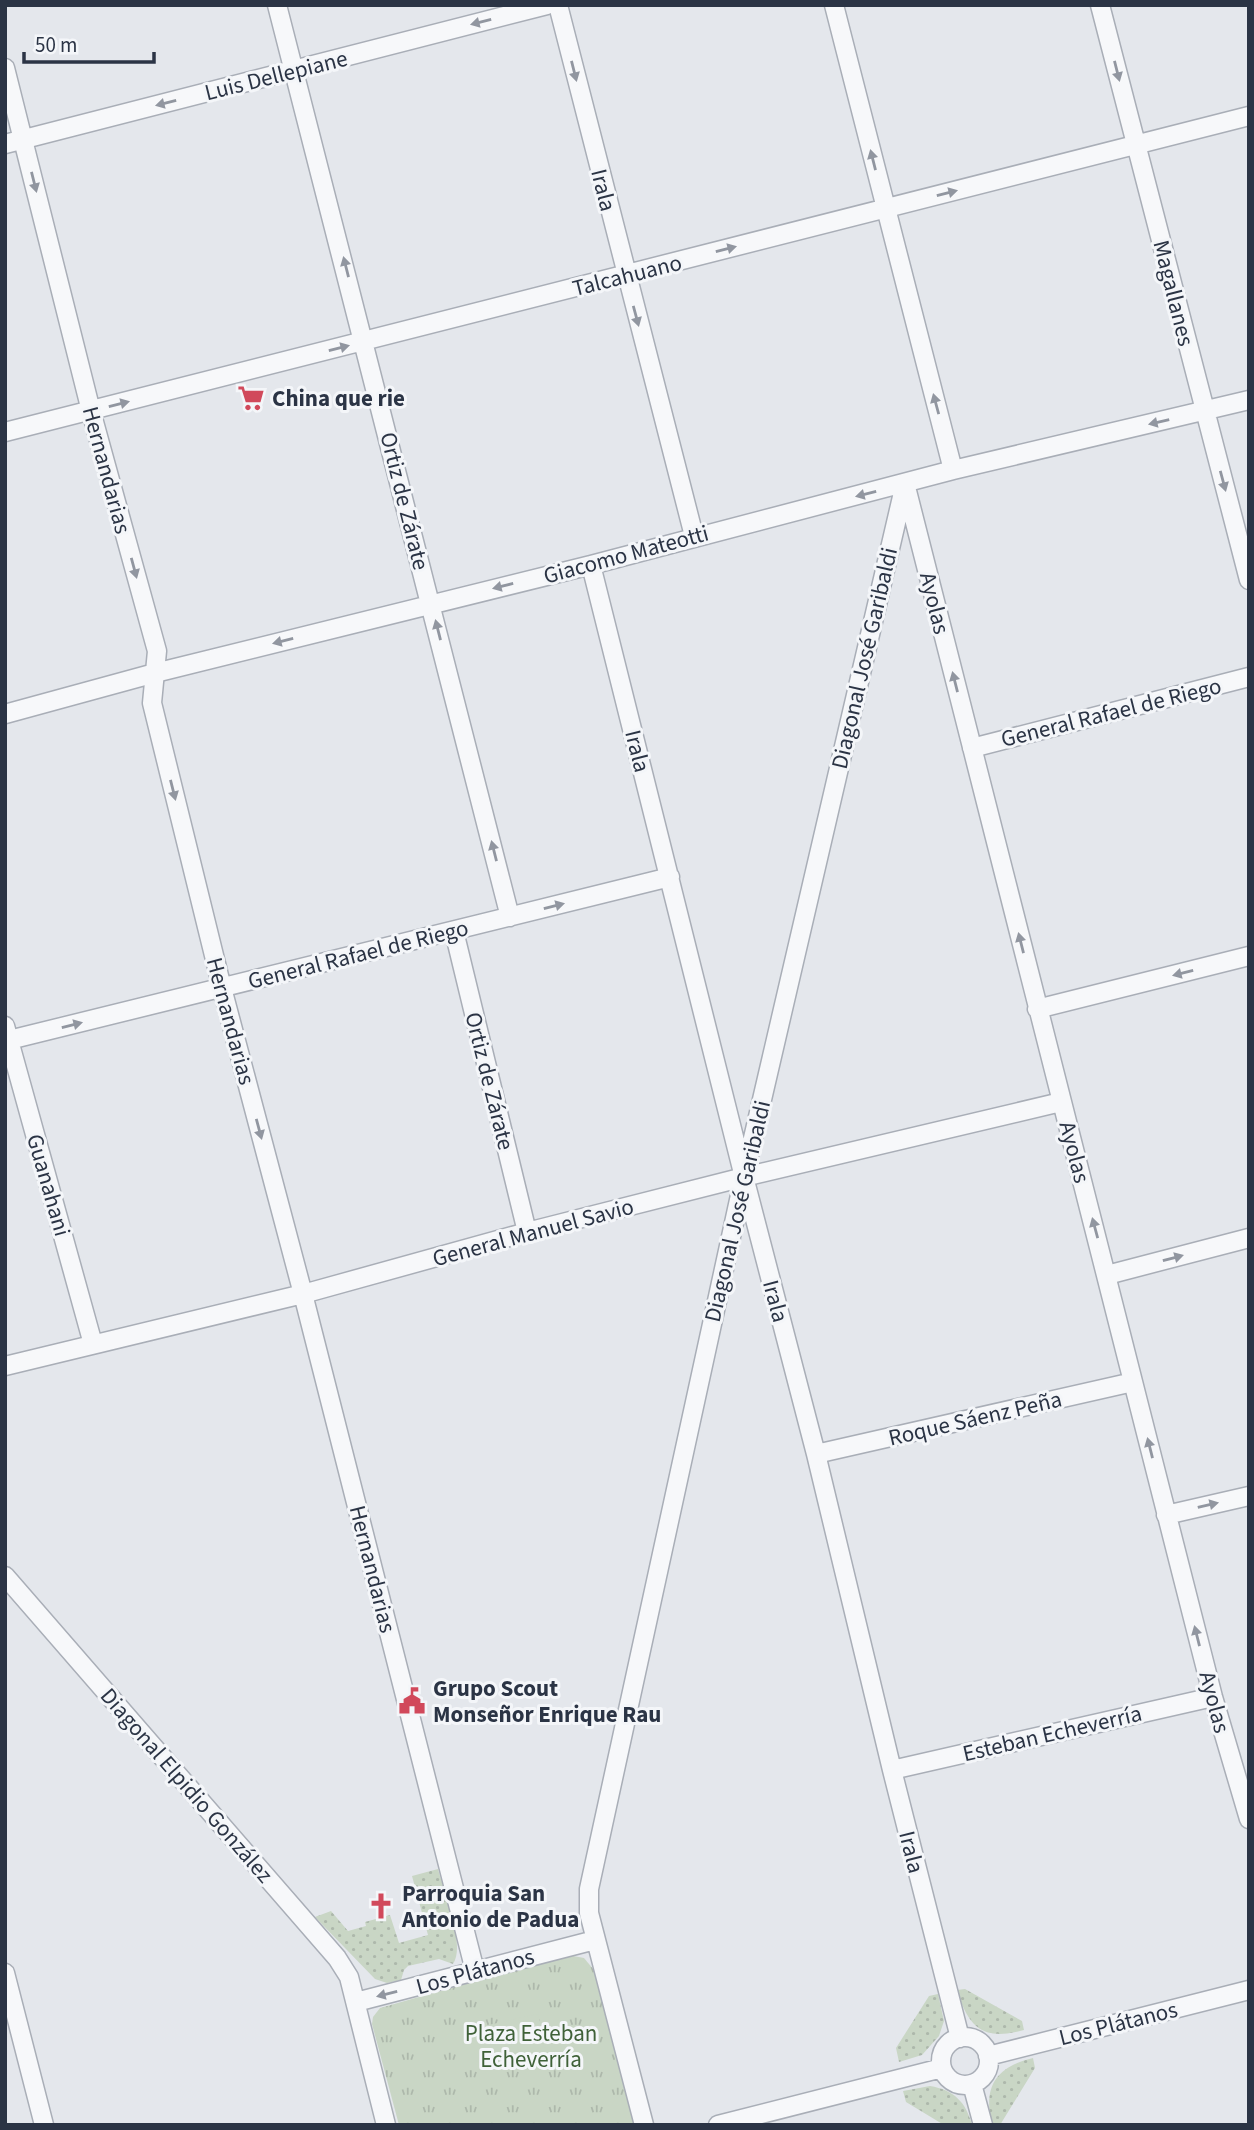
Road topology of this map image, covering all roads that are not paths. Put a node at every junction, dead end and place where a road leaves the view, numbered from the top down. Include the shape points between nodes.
1 (277, 5) edge
2 (547, 5) edge
3 (558, 5) edge
4 (834, 5) edge
5 (1100, 5) edge
6 (5, 68) edge
7 (295, 70) junction
8 (1249, 116) edge
9 (23, 140) junction
10 (5, 144) edge
11 (1136, 145) junction
12 (885, 209) junction
13 (626, 275) junction
14 (365, 341) junction
15 (1249, 400) edge
16 (91, 411) junction
17 (1205, 411) junction
18 (5, 432) edge
19 (953, 470) junction
20 (905, 484) junction
21 (694, 536) junction
22 (591, 565) junction
23 (1249, 580) edge
24 (431, 604) junction
25 (155, 673) junction
26 (1249, 677) edge
27 (5, 714) edge
28 (972, 748) junction
29 (670, 877) junction
30 (510, 917) junction
31 (454, 931) junction
32 (1249, 956) edge
33 (222, 988) junction
34 (1037, 1009) junction
35 (6, 1036) edge
36 (1061, 1102) junction
37 (744, 1177) junction
38 (527, 1232) junction
39 (1249, 1238) edge
40 (1107, 1275) junction
41 (303, 1294) junction
42 (93, 1344) junction
43 (5, 1366) edge
44 (1133, 1382) junction
45 (816, 1454) junction
46 (1249, 1496) edge
47 (1166, 1515) junction
48 (5, 1576) edge
49 (1213, 1697) junction
50 (892, 1770) junction
51 (1249, 1819) edge
52 (595, 1940) junction
53 (475, 1971) junction
54 (5, 1973) edge
55 (1249, 1990) edge
56 (9, 2002) edge
57 (356, 2002) junction
58 (960, 2038) junction
59 (988, 2056) junction
60 (942, 2068) junction
61 (972, 2084) junction
62 (44, 2125) edge
63 (386, 2125) edge
64 (643, 2125) edge
65 (719, 2125) edge
66 (983, 2125) edge

1 - 7 street, Ortiz de Zárate
2 -> 7 street, Luis Dellepiane
3 -> 13 street, Irala
12 -> 4 street
5 -> 11 street, Magallanes
6 - 9 street, Hernandarias
7 -> 9 street, Luis Dellepiane
14 -> 7 street, Ortiz de Zárate
8 - 11 street, Talcahuano
9 - 10 street, Luis Dellepiane
9 -> 16 street, Hernandarias
12 -> 11 street, Talcahuano
11 - 17 street, Magallanes
13 -> 12 street, Talcahuano
19 -> 12 street
13 - 14 street, Talcahuano
13 -> 21 street, Irala
16 -> 14 street, Talcahuano
14 - 24 street, Ortiz de Zárate
15 - 17 street, Giacomo Mateotti
16 - 18 street, Talcahuano
16 -> 25 street, Hernandarias via 157,651
17 -> 19 street, Giacomo Mateotti
17 -> 23 street, Magallanes
19 - 20 street, Giacomo Mateotti
20 -> 21 street, Giacomo Mateotti
28 -> 20 street, Ayolas
20 - 37 street, Diagonal José Garibaldi
21 - 22 street, Giacomo Mateotti
22 -> 24 street, Giacomo Mateotti
22 - 29 street, Irala
24 -> 25 street, Giacomo Mateotti
30 -> 24 street, Ortiz de Zárate
25 - 27 street, Giacomo Mateotti
25 -> 33 street, Hernandarias via 152,703
26 - 28 street, General Rafael de Riego
34 -> 28 street, Ayolas
30 -> 29 street, General Rafael de Riego
29 - 37 street, Irala
30 - 31 street, General Rafael de Riego
31 - 33 street, General Rafael de Riego
31 - 38 street, Ortiz de Zárate
32 -> 34 street
35 -> 33 street, General Rafael de Riego
33 -> 41 street, Hernandarias
34 - 36 street, Ayolas
35 - 42 street, Guanahani
36 - 37 street, General Manuel Savio
40 -> 36 street, Ayolas
37 - 38 street, General Manuel Savio
37 - 45 street, Irala
37 - 52 street, Diagonal José Garibaldi via 589,1889
38 - 41 street, General Manuel Savio
40 -> 39 street
40 - 44 street, Ayolas
41 - 42 street, General Manuel Savio
41 - 53 street, Hernandarias
42 - 43 street, General Manuel Savio
44 - 45 street, Roque Sáenz Peña
47 -> 44 street, Ayolas
45 - 50 street, Irala
47 -> 46 street
49 -> 47 street, Ayolas
48 - 57 street, Diagonal Elpidio González via 337,1958
49 - 50 street, Esteban Echeverría
49 - 51 street, Ayolas
50 - 58 street, Irala
52 - 53 street, Los Plátanos
52 - 64 street
53 -> 57 street, Los Plátanos
54 - 56 street
55 - 59 street, Los Plátanos
56 - 62 street
57 - 63 street
58 - 59 street via 977,2041
58 - 60 street via 943,2051
59 - 61 street via 987,2072
60 - 61 street via 953,2082
60 - 65 street
61 - 66 street

